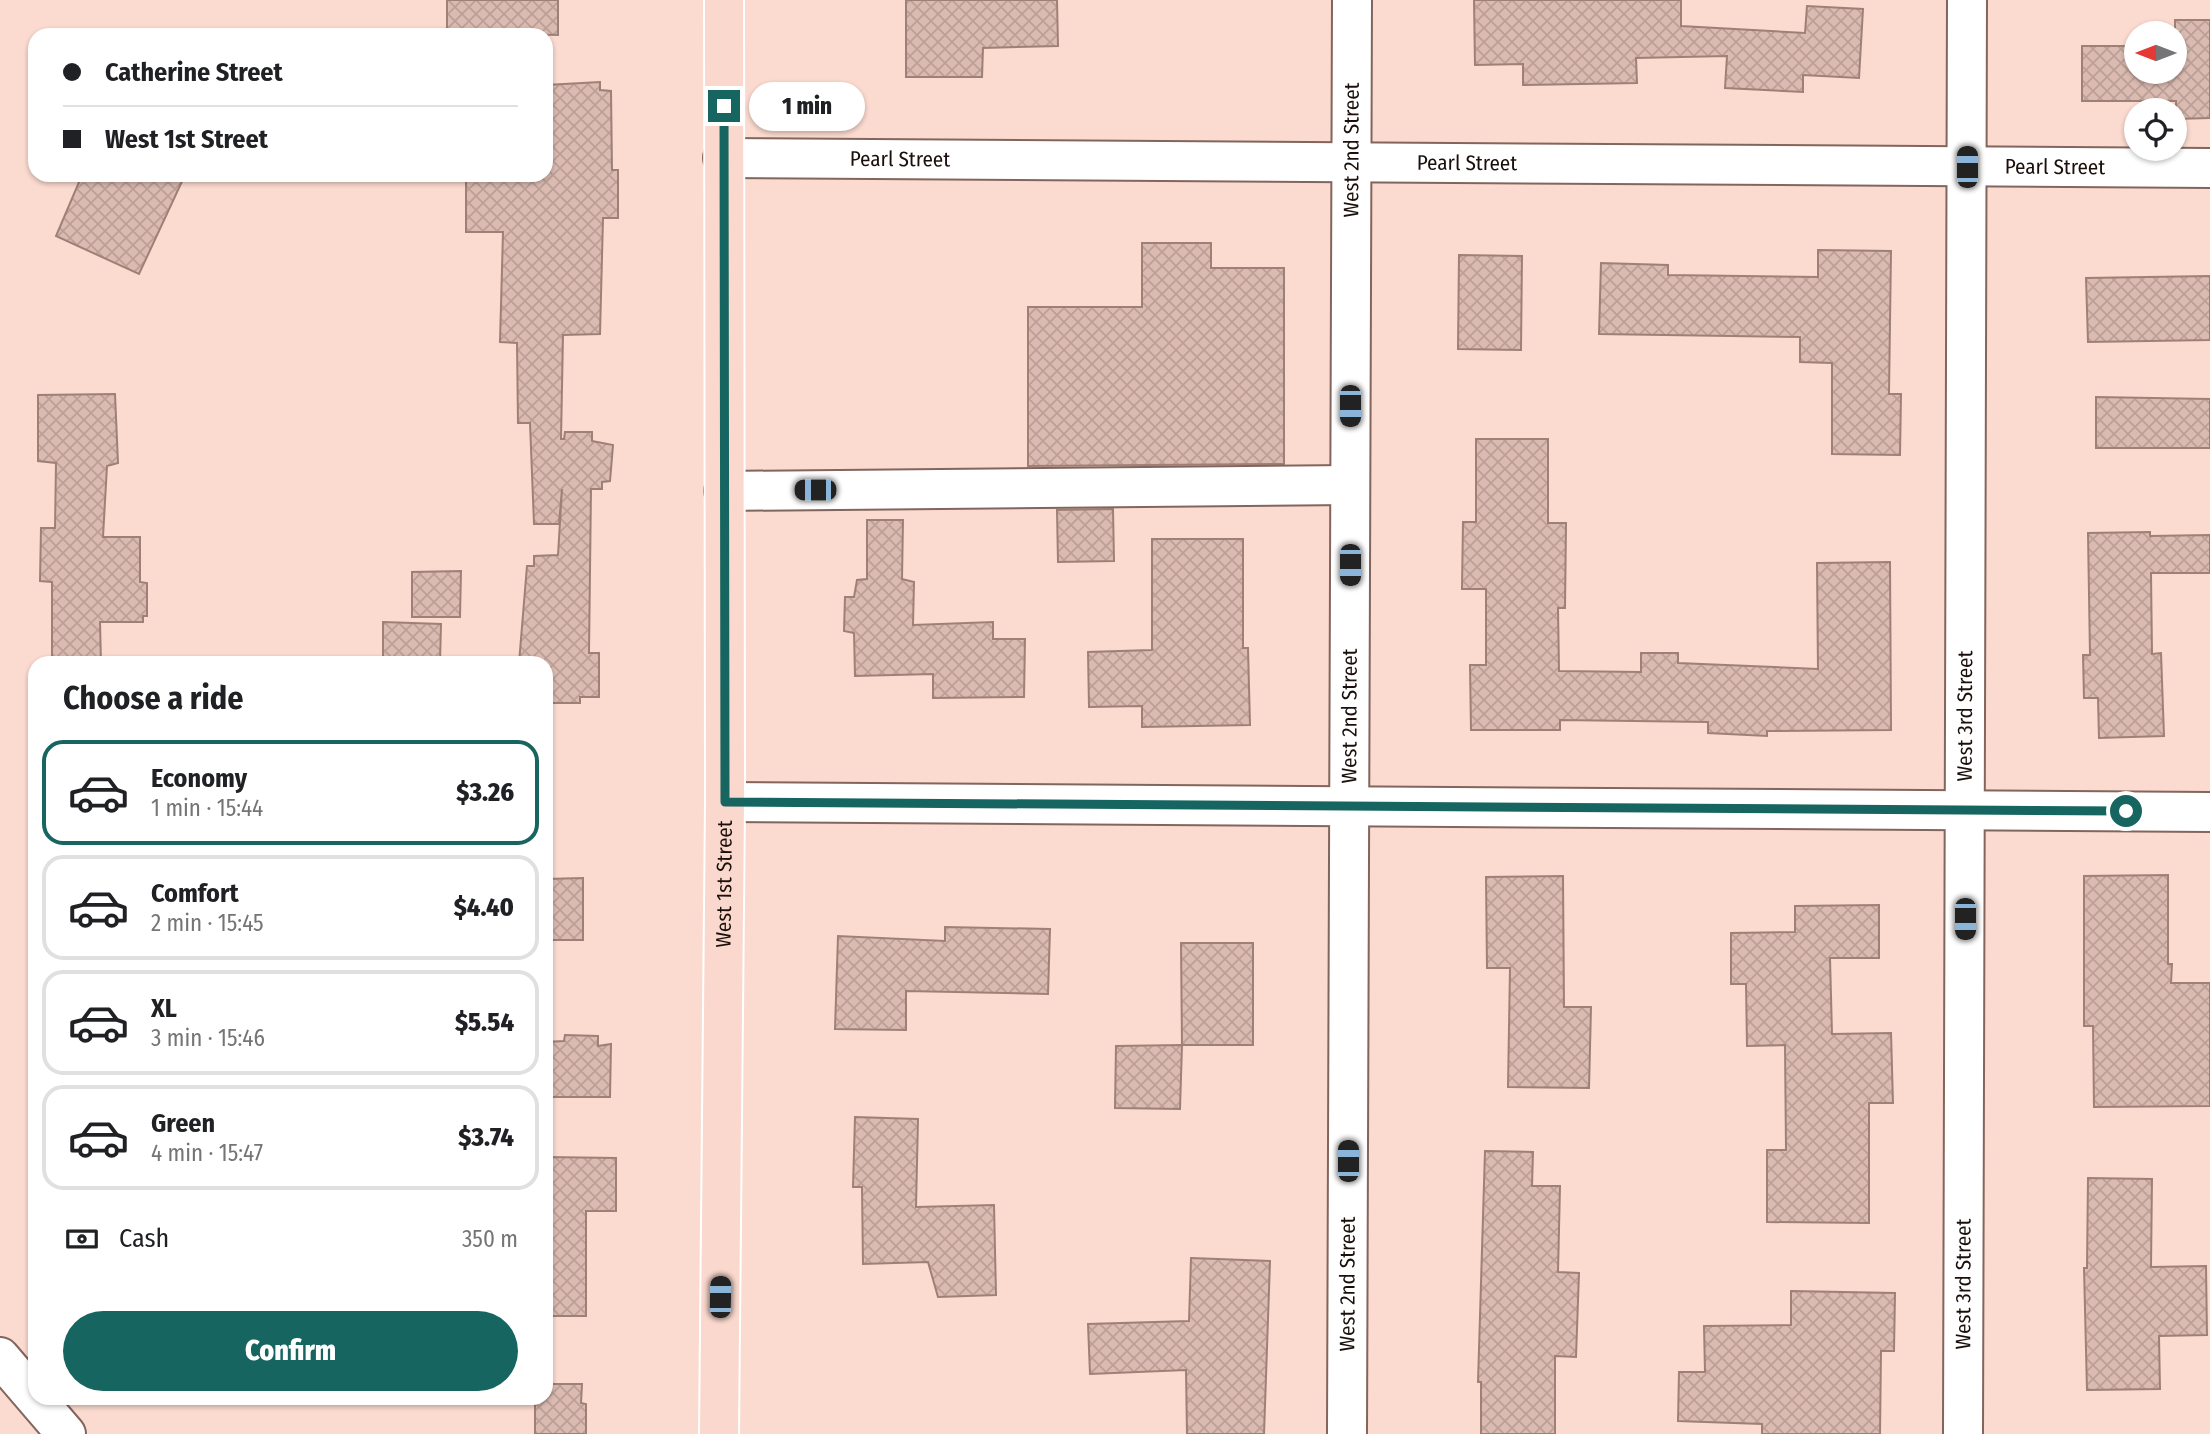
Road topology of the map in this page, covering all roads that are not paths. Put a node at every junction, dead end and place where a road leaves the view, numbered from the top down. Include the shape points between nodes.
1 (724, 0) edge
2 (1352, 0) edge
3 (1967, 0) edge
4 (723, 158) junction
5 (1351, 162) junction
6 (1967, 167) junction
7 (2210, 169) edge
8 (1350, 485) junction
9 (724, 491) junction
10 (725, 802) junction
11 (1349, 806) junction
12 (1965, 810) junction
13 (2210, 812) edge
14 (0, 1357) edge
15 (28, 1390) edge
16 (41, 1405) edge
17 (66, 1434) edge
18 (719, 1434) edge
19 (1347, 1434) edge
20 (1963, 1434) edge

1 - 4 main road, West 1st Street
2 - 5 street, West 2nd Street
3 - 6 street, West 3rd Street
4 - 5 street, Pearl Street
4 - 9 main road, West 1st Street
5 - 6 street, Pearl Street
5 - 8 street, West 2nd Street
6 - 7 street, Pearl Street
6 - 12 street, West 3rd Street
8 - 9 street
8 - 11 street, West 2nd Street
9 - 10 main road, West 1st Street
10 - 11 street
10 - 18 main road, West 1st Street
11 - 12 street
11 - 19 street, West 2nd Street
12 - 13 street
12 - 20 street, West 3rd Street
14 - 15 street
16 - 17 street

